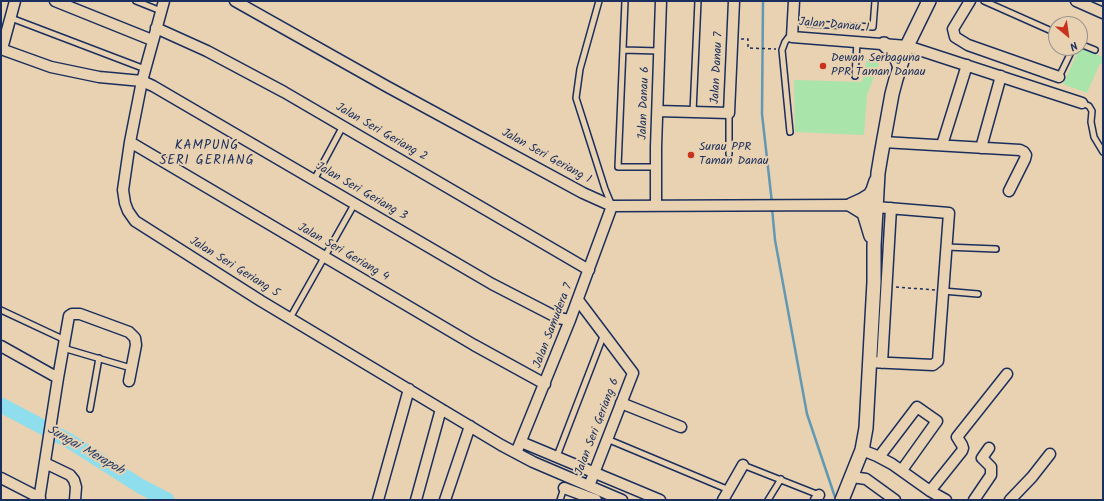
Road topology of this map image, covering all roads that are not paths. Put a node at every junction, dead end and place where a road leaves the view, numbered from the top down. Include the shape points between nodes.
1 (15, 1) edge
2 (55, 1) edge
3 (136, 1) edge
4 (236, 1) edge
5 (599, 1) edge
6 (625, 1) edge
7 (661, 1) edge
8 (698, 1) edge
9 (734, 1) edge
10 (794, 1) edge
11 (875, 1) edge
12 (929, 1) edge
13 (970, 1) edge
14 (984, 1) edge
15 (1076, 1) edge
16 (163, 6) edge
17 (1103, 13) edge
18 (11, 18) junction
19 (809, 24) dead end
20 (156, 28) junction
21 (1048, 29) edge
22 (792, 37) junction
23 (152, 40) junction
24 (857, 41) junction
25 (884, 44) junction
26 (907, 46) junction
27 (1088, 47) edge
28 (1, 49) edge
29 (623, 50) junction
30 (1094, 50) dead end
31 (659, 51) junction
32 (1069, 56) edge
33 (966, 65) junction
34 (900, 67) junction
35 (145, 69) junction
36 (855, 76) dead end
37 (1001, 76) junction
38 (1059, 77) joint
39 (142, 81) junction
40 (1082, 103) joint
41 (658, 110) junction
42 (693, 112) junction
43 (729, 113) junction
44 (343, 126) junction
45 (790, 132) dead end
46 (130, 142) junction
47 (883, 142) junction
48 (942, 145) junction
49 (980, 148) junction
50 (1103, 152) edge
51 (728, 154) dead end
52 (656, 167) junction
53 (878, 173) junction
54 (314, 180) junction
55 (1009, 191) dead end
56 (355, 203) junction
57 (851, 205) junction
58 (612, 206) junction
59 (656, 206) junction
60 (877, 207) junction
61 (892, 208) junction
62 (874, 246) junction
63 (946, 247) junction
64 (996, 249) dead end
65 (325, 257) junction
66 (589, 270) junction
67 (882, 284) junction
68 (944, 291) junction
69 (978, 294) dead end
70 (578, 300) junction
71 (1, 310) edge
72 (290, 318) junction
73 (570, 320) junction
74 (604, 334) junction
75 (64, 344) junction
76 (1, 346) edge
77 (99, 358) junction
78 (875, 362) junction
79 (131, 368) junction
80 (1007, 374) dead end
81 (58, 378) junction
82 (129, 381) dead end
83 (545, 384) junction
84 (409, 389) junction
85 (621, 403) junction
86 (90, 409) dead end
87 (441, 409) junction
88 (470, 426) junction
89 (681, 427) dead end
90 (607, 439) junction
91 (521, 442) junction
92 (989, 448) dead end
93 (862, 450) junction
94 (516, 453) junction
95 (1050, 454) dead end
96 (558, 456) junction
97 (879, 456) junction
98 (46, 458) junction
99 (743, 465) joint
100 (902, 470) junction
101 (595, 472) junction
102 (852, 476) junction
103 (1, 478) edge
104 (781, 479) junction
105 (589, 486) junction
106 (564, 488) joint
107 (729, 490) junction
108 (930, 491) junction
109 (817, 497) edge
110 (844, 497) edge
111 (40, 499) edge
112 (75, 500) edge
113 (378, 500) edge
114 (416, 500) edge
115 (446, 500) edge
116 (560, 500) edge
117 (595, 500) edge
118 (622, 500) edge
119 (660, 500) edge
120 (723, 500) edge
121 (768, 500) edge
122 (895, 500) edge
123 (946, 500) edge
124 (974, 500) edge
125 (1010, 500) edge

1 - 18 street
2 - 23 street
3 - 16 lane
4 - 58 street, Jalan Seri Geriang 1 via 386,86 583,193
5 - 58 lane via 580,69 576,98
6 - 29 lane
7 - 31 street, Jalan Danau 6
8 - 42 lane
9 - 43 street, Jalan Danau 7
10 - 22 street, Jalan Danau 1
11 - 19 lane via 873,26
12 - 26 street
13 - 38 street via 953,30 955,37 968,45
14 - 21 lane
15 - 17 street
16 - 20 street, Jalan Seri Geriang 5
18 - 28 street
18 - 35 lane
20 - 23 street, Jalan Seri Geriang 5
20 - 44 street, Jalan Seri Geriang 2 via 207,51
22 - 24 street, Jalan Danau 1
22 - 45 lane via 788,38 782,50
23 - 35 street, Jalan Seri Geriang 5
24 - 25 street, Jalan Danau 1
24 - 36 lane
25 - 26 street, Jalan Danau 1
25 - 34 street via 895,55
26 - 33 street, Jalan Danau 1
26 - 34 street
27 - 30 lane
28 - 39 street via 51,67 99,77
29 - 31 lane
29 - 52 lane via 618,167
31 - 41 street, Jalan Danau 6
32 - 38 lane
33 - 37 street, Jalan Danau 1
33 - 48 street
34 - 47 street
35 - 39 street, Jalan Seri Geriang 5
37 - 40 street, Jalan Danau 1
37 - 49 street
39 - 46 street, Jalan Seri Geriang 5
39 - 54 street, Jalan Seri Geriang 3
40 - 50 lane via 1089,106 1092,111 1094,136
41 - 42 street, Jalan Danau 7
41 - 52 street, Jalan Danau 6
42 - 43 street, Jalan Danau 7
43 - 51 lane
44 - 54 lane
44 - 66 street, Jalan Seri Geriang 2
46 - 65 street, Jalan Seri Geriang 4
46 - 72 street, Jalan Seri Geriang 5 via 123,190 128,211 135,221
47 - 48 street
47 - 53 street
48 - 49 street
49 - 55 street via 1024,152 1025,159
52 - 59 street, Jalan Danau 6
53 - 57 street via 870,195
53 - 60 street
54 - 56 street, Jalan Seri Geriang 3
56 - 65 lane
56 - 73 street, Jalan Seri Geriang 3 via 492,284 558,318
57 - 59 street, Jalan Seri Geriang 1
57 - 60 street, Jalan Seri Geriang 1
57 - 62 street via 864,213
58 - 59 street, Jalan Seri Geriang 1
58 - 66 street, Jalan Samudera 7
60 - 61 street, Jalan Seri Geriang 1
60 - 62 street
61 - 63 street, Jalan Seri Geriang 1 via 949,213
61 - 67 street
62 - 67 street
63 - 64 lane
63 - 68 street
65 - 72 lane
65 - 83 street, Jalan Seri Geriang 4
66 - 70 street, Jalan Samudera 7
67 - 78 street
68 - 69 lane
68 - 78 street via 938,361 933,365
70 - 73 street, Jalan Samudera 7
70 - 74 street, Jalan Seri Geriang 6
71 - 75 lane
72 - 84 street, Jalan Seri Geriang 5
73 - 83 street, Jalan Samudera 7
74 - 85 street, Jalan Seri Geriang 6 via 633,373
74 - 96 lane
75 - 77 lane
75 - 79 street via 69,316 80,314 129,332 135,338
75 - 81 street
76 - 81 street
77 - 79 lane
77 - 86 lane
78 - 93 street
79 - 82 street
80 - 108 street via 957,437 962,444 962,451
81 - 98 street
83 - 91 street, Jalan Samudera 7
84 - 87 street, Jalan Seri Geriang 5
84 - 113 street
85 - 89 street
85 - 90 street, Jalan Seri Geriang 6
87 - 88 street, Jalan Seri Geriang 5
87 - 114 street
88 - 94 street, Jalan Seri Geriang 5
88 - 115 street
90 - 101 street, Jalan Seri Geriang 6
90 - 107 lane
91 - 94 street, Jalan Samudera 7
91 - 96 street
92 - 124 street via 982,458 991,467 991,475
93 - 97 street
93 - 102 street
94 - 105 street, Jalan Seri Geriang 5
95 - 125 street
96 - 101 street
97 - 100 street
97 - 100 street via 917,407 938,420
98 - 111 street
98 - 112 street via 74,480
99 - 104 lane
99 - 107 street
100 - 108 street
101 - 105 street, Jalan Seri Geriang 6
101 - 119 street
102 - 110 street
102 - 122 street via 866,479
103 - 111 street
104 - 109 lane
104 - 121 lane
105 - 118 street, Jalan Seri Geriang 5
106 - 116 lane
106 - 117 street
107 - 120 street
108 - 123 street

